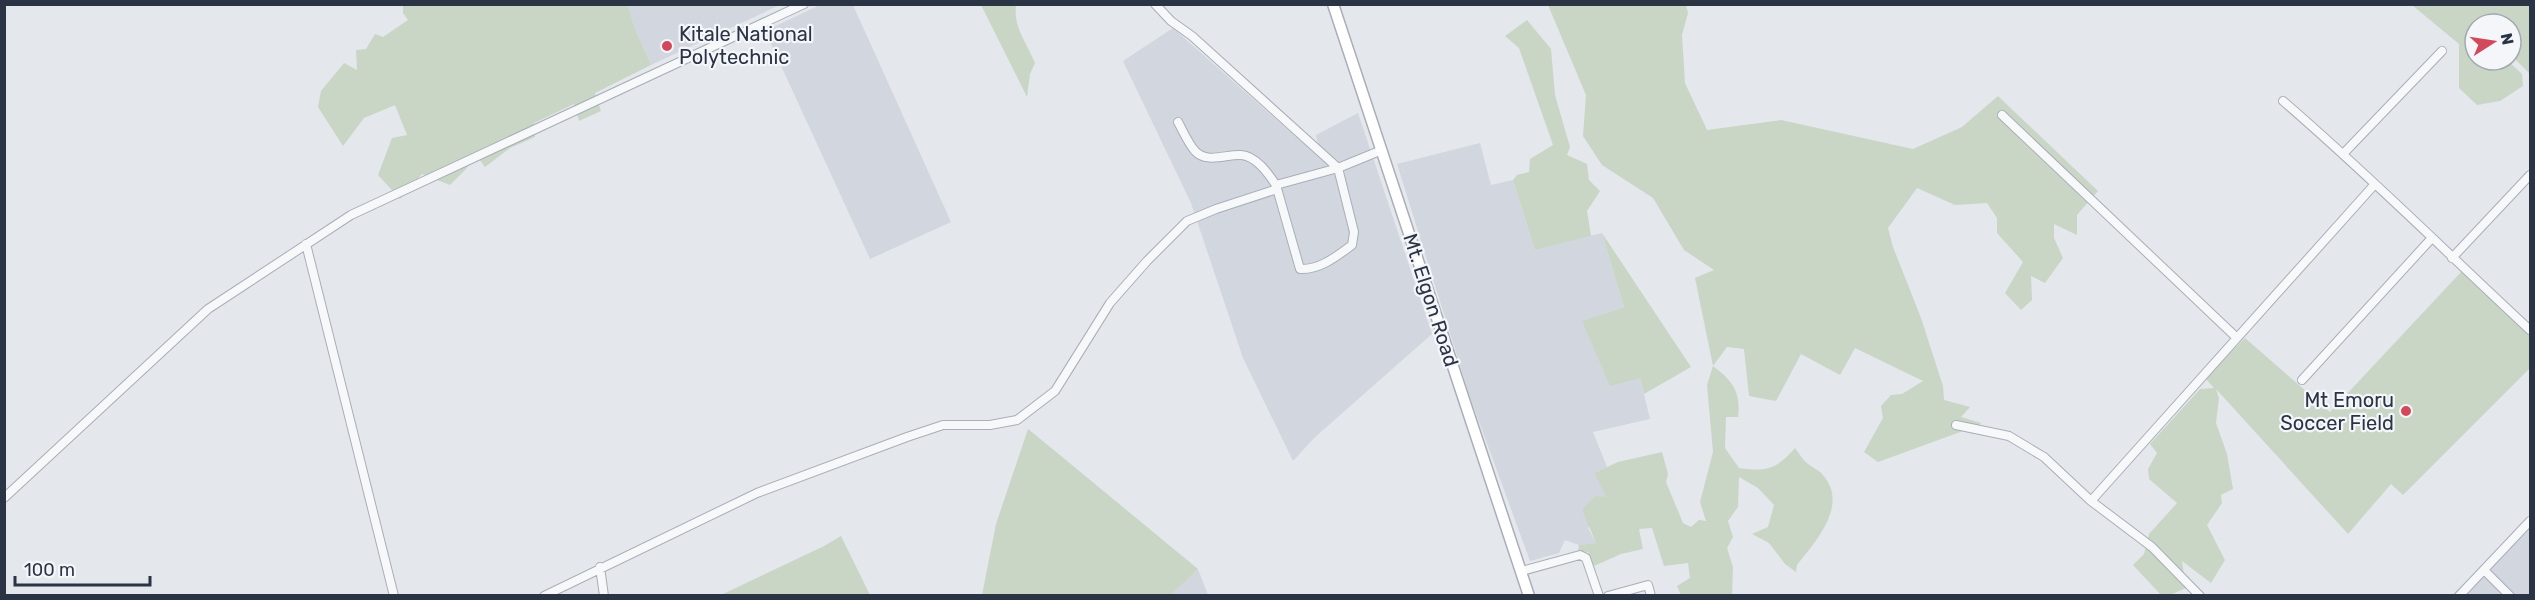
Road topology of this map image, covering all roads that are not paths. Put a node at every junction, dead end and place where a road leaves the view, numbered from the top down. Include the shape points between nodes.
1 (804, 4) edge
2 (1155, 4) edge
3 (1333, 4) edge
4 (2442, 51) dead end
5 (2283, 101) dead end
6 (2002, 115) dead end
7 (1178, 122) dead end
8 (1382, 150) junction
9 (2343, 154) junction
10 (1338, 168) junction
11 (2530, 176) edge
12 (2374, 184) junction
13 (1276, 187) junction
14 (2431, 239) junction
15 (306, 244) junction
16 (2452, 258) junction
17 (2530, 330) edge
18 (2237, 338) junction
19 (2302, 380) dead end
20 (1956, 425) dead end
21 (4, 498) edge
22 (2091, 501) junction
23 (2530, 521) edge
24 (600, 567) junction
25 (1522, 571) junction
26 (2484, 571) junction
27 (394, 596) edge
28 (544, 596) edge
29 (604, 596) edge
30 (1529, 596) edge
31 (1599, 596) edge
32 (1608, 596) edge
33 (1651, 596) edge
34 (2200, 596) edge
35 (2459, 596) edge
36 (2510, 596) edge

1 - 15 street via 351,215
2 - 10 street
3 - 8 street, Mt. Elgon Road
4 - 9 street
5 - 9 street
6 - 18 street
7 - 13 street via 1202,156 1242,155 1266,170
8 - 10 street
8 - 25 street, Mt. Elgon Road
9 - 12 street
10 - 13 street
10 - 13 street via 1353,245 1311,269 1300,269
11 - 16 street
12 - 14 street
12 - 18 street
13 - 24 street via 1187,221 1110,303 1054,391 1017,420 990,425 943,425 907,436 757,493
14 - 16 street
14 - 19 street
15 - 21 street via 207,309
15 - 27 street
16 - 17 street
18 - 22 street
20 - 22 street via 2009,436 2044,457
22 - 34 street via 2152,547
23 - 26 street
24 - 28 street
24 - 29 street
25 - 30 street, Mt. Elgon Road
25 - 31 street via 1580,555 1586,558
26 - 35 street
26 - 36 street
32 - 33 street via 1648,585

